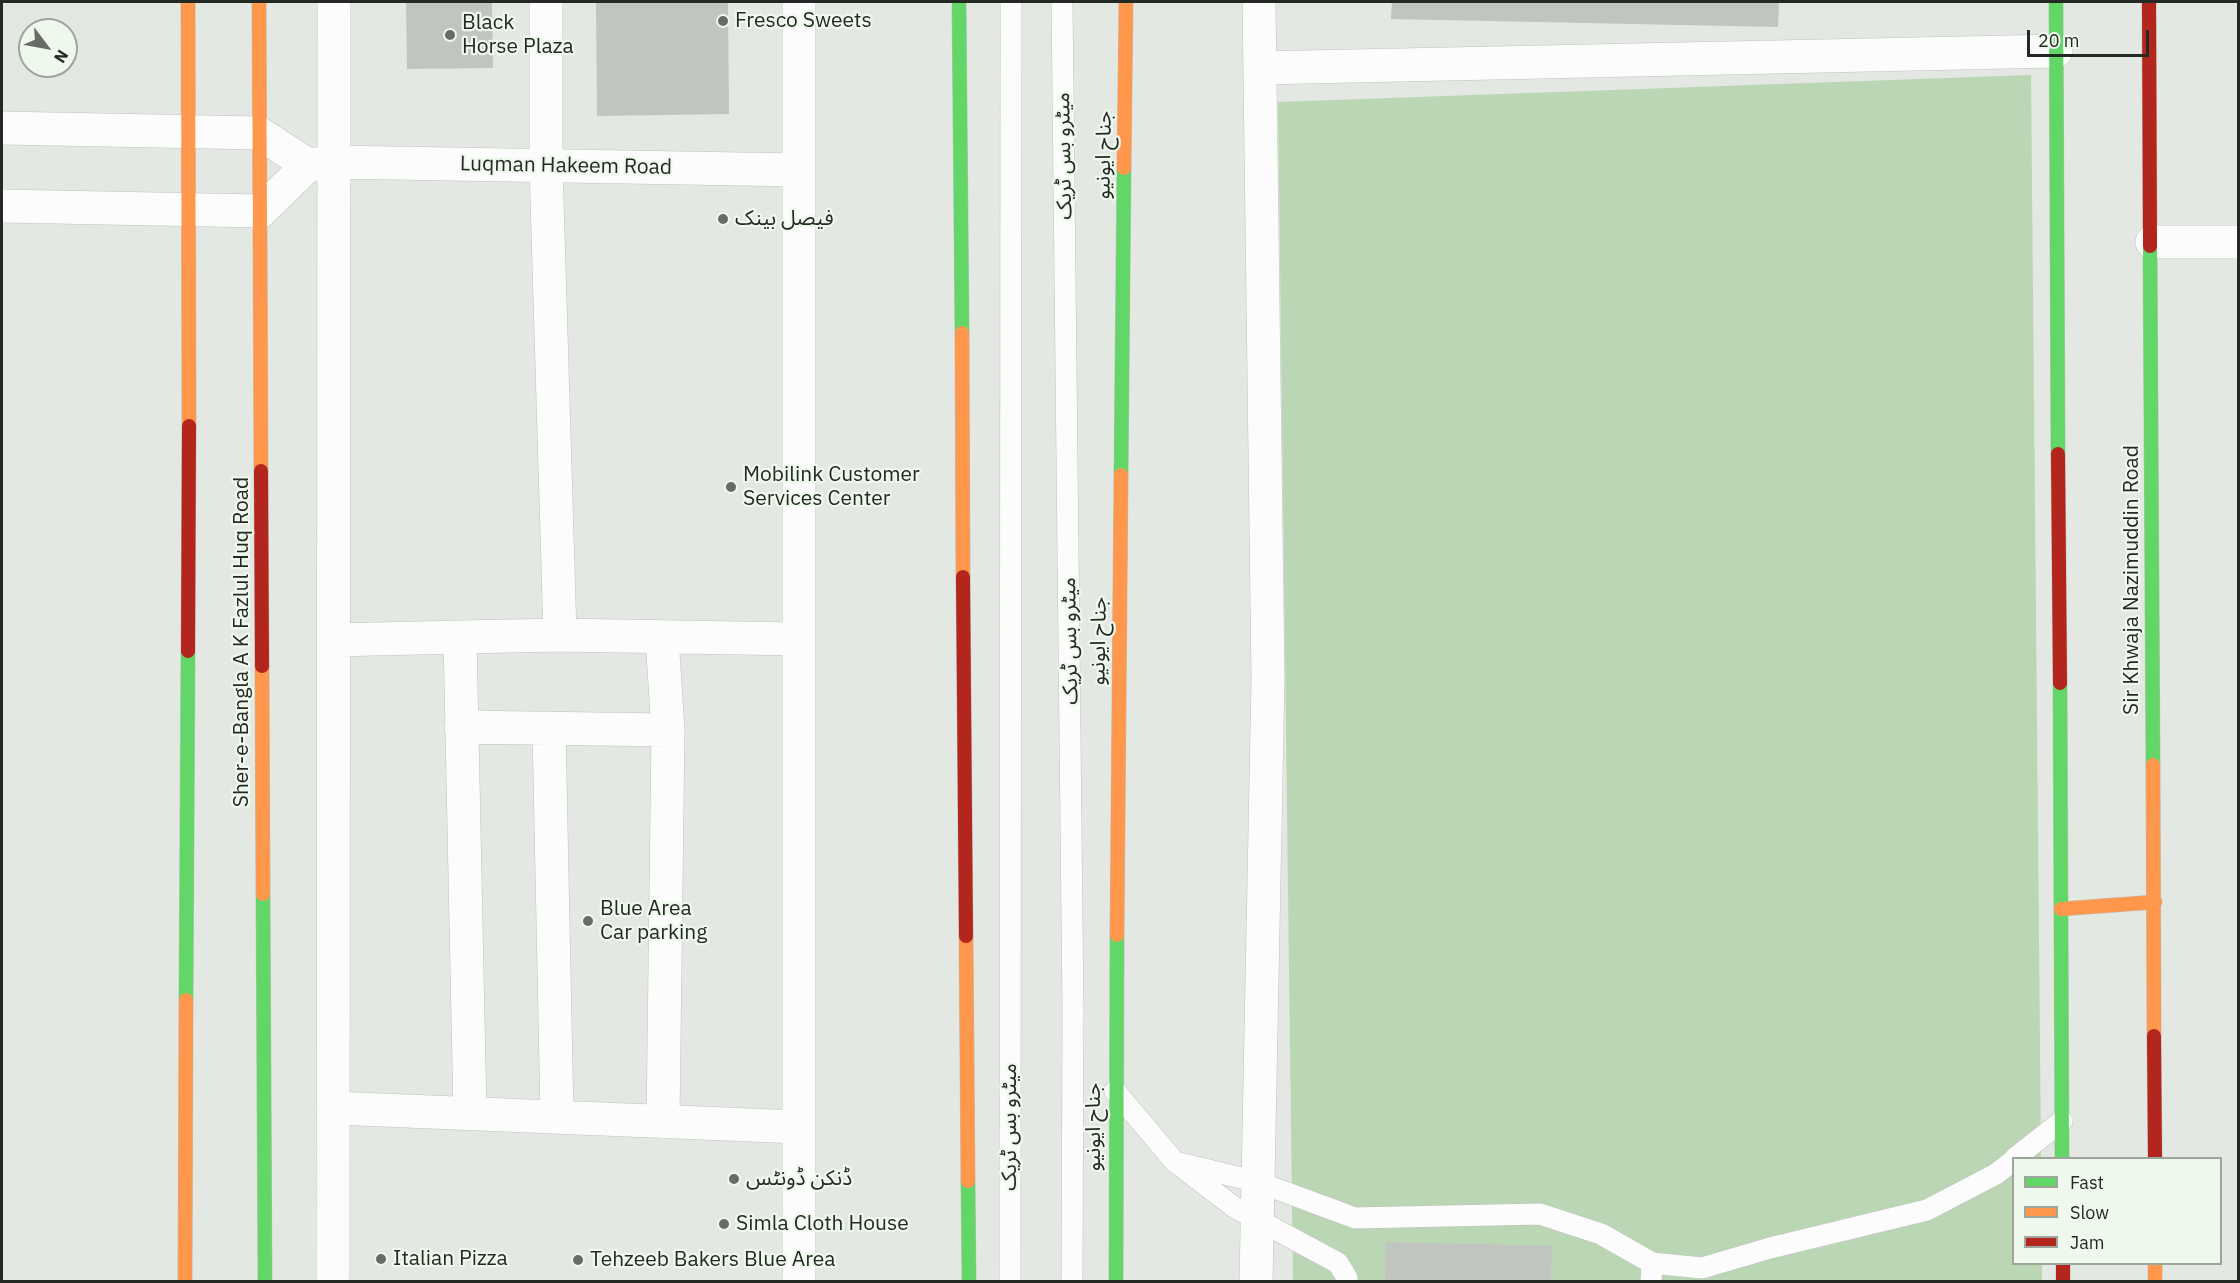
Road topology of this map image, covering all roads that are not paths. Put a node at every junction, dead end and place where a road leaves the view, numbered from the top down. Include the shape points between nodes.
1 (188, 2) edge
2 (259, 2) edge
3 (334, 2) edge
4 (546, 2) edge
5 (799, 2) edge
6 (959, 2) edge
7 (1011, 2) edge
8 (1062, 2) edge
9 (1126, 2) edge
10 (1259, 2) edge
11 (2056, 2) edge
12 (2149, 2) edge
13 (2056, 51) junction
14 (1260, 68) junction
15 (2, 128) edge
16 (188, 132) junction
17 (259, 133) junction
18 (321, 164) junction
19 (546, 165) junction
20 (799, 170) junction
21 (2, 206) edge
22 (190, 210) junction
23 (261, 211) junction
24 (2152, 242) junction
25 (2238, 242) edge
26 (560, 635) junction
27 (460, 637) junction
28 (662, 638) junction
29 (799, 639) junction
30 (333, 640) junction
31 (461, 727) junction
32 (549, 728) junction
33 (668, 730) junction
34 (2154, 902) junction
35 (2061, 909) junction
36 (1115, 1090) junction
37 (333, 1108) junction
38 (470, 1113) junction
39 (557, 1117) junction
40 (2062, 1121) junction
41 (663, 1122) junction
42 (799, 1127) junction
43 (2017, 1157) edge
44 (2062, 1157) edge
45 (2155, 1157) edge
46 (2012, 1161) edge
47 (1175, 1162) junction
48 (1258, 1182) junction
49 (1257, 1221) junction
50 (2063, 1265) edge
51 (2155, 1265) edge
52 (1651, 1272) edge
53 (185, 1281) edge
54 (265, 1281) edge
55 (333, 1281) edge
56 (799, 1281) edge
57 (969, 1281) edge
58 (1010, 1281) edge
59 (1072, 1281) edge
60 (1116, 1281) edge
61 (1256, 1281) edge
62 (1347, 1281) edge
63 (2063, 1281) edge
64 (2155, 1281) edge

1 - 16 main road
2 - 17 main road, Sher-e-Bangla A K Fazlul Huq Road
3 - 18 street
4 - 19 street
5 - 20 street
6 - 57 main road
7 - 58 lane, میٹرو بس ٹریک
8 - 59 lane, میٹرو بس ٹریک via 1073,986
9 - 36 main road, جناح ایونیو
10 - 14 street
11 - 13 main road
12 - 24 main road, Sir Khwaja Nazimuddin Road
13 - 14 street
13 - 35 main road
14 - 48 street via 1268,679
15 - 16 street
16 - 17 street
16 - 22 main road
17 - 18 street
17 - 23 main road, Sher-e-Bangla A K Fazlul Huq Road
18 - 19 street, Luqman Hakeem Road
18 - 23 street
18 - 30 street
19 - 20 street, Luqman Hakeem Road
19 - 26 street
20 - 29 street
21 - 22 street
22 - 23 street
22 - 53 main road
23 - 54 main road, Sher-e-Bangla A K Fazlul Huq Road
24 - 25 street
24 - 34 main road, Sir Khwaja Nazimuddin Road
26 - 27 street
26 - 28 street
27 - 30 street
27 - 31 street
28 - 29 street
28 - 33 street
29 - 42 street
30 - 37 street
31 - 32 street
31 - 38 street
32 - 33 street
32 - 39 street
33 - 41 street
34 - 35 main road
34 - 45 main road, Sir Khwaja Nazimuddin Road
35 - 40 main road
36 - 47 lane
36 - 60 main road, جناح ایونیو
37 - 38 street
37 - 55 street
38 - 39 street
39 - 41 street
40 - 43 lane
40 - 44 main road
41 - 42 street
42 - 56 street
46 - 52 lane via 1996,1174 1927,1210 1702,1268
47 - 48 lane
47 - 49 lane
48 - 49 street
48 - 52 lane via 1355,1218 1540,1214 1601,1234
49 - 61 street
49 - 62 lane via 1338,1263
50 - 63 main road
51 - 64 main road

